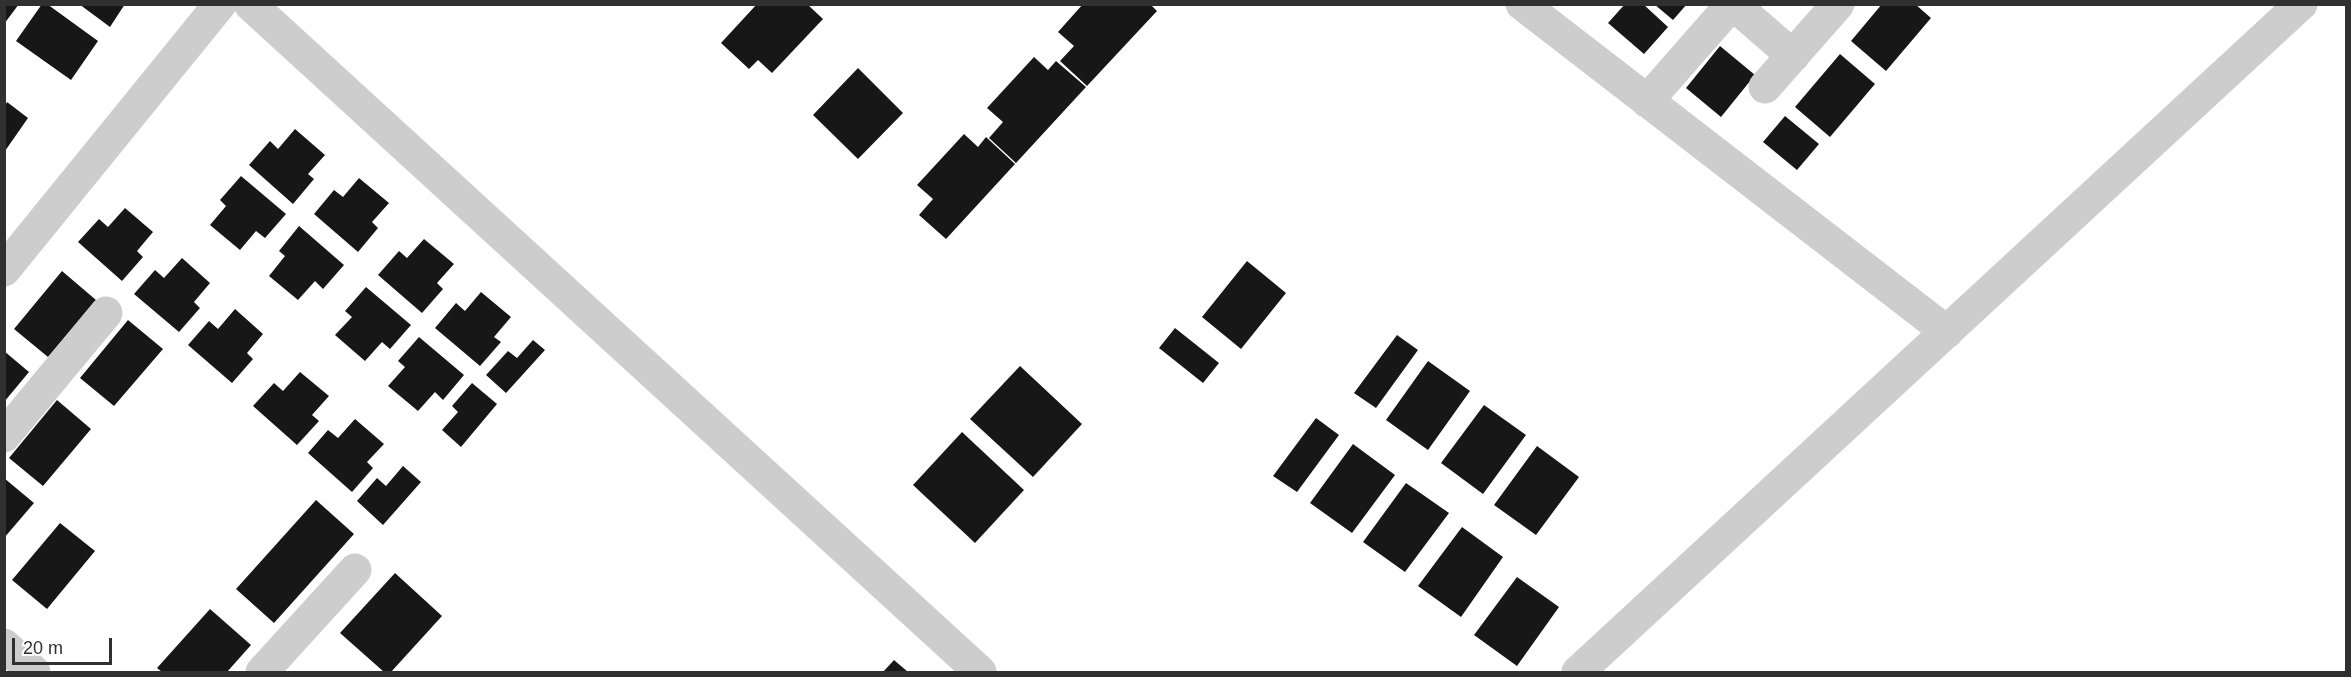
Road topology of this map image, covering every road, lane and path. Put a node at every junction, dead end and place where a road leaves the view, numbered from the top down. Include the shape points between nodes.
1 (220, 4) edge
2 (250, 4) edge
3 (1522, 4) edge
4 (1733, 4) edge
5 (1838, 4) edge
6 (2301, 4) edge
7 (1793, 56) junction
8 (1765, 87) dead end
9 (1647, 101) junction
10 (4, 270) edge
11 (106, 313) dead end
12 (1947, 332) junction
13 (4, 436) edge
14 (356, 570) dead end
15 (4, 645) edge
16 (34, 672) edge
17 (262, 672) edge
18 (980, 672) edge
19 (1578, 672) edge

1 - 10 street
2 - 18 street
3 - 9 street
4 - 7 street
4 - 9 street
5 - 7 street
6 - 12 street
7 - 8 street
9 - 12 street
11 - 13 street
12 - 19 street
14 - 17 street
15 - 16 street

